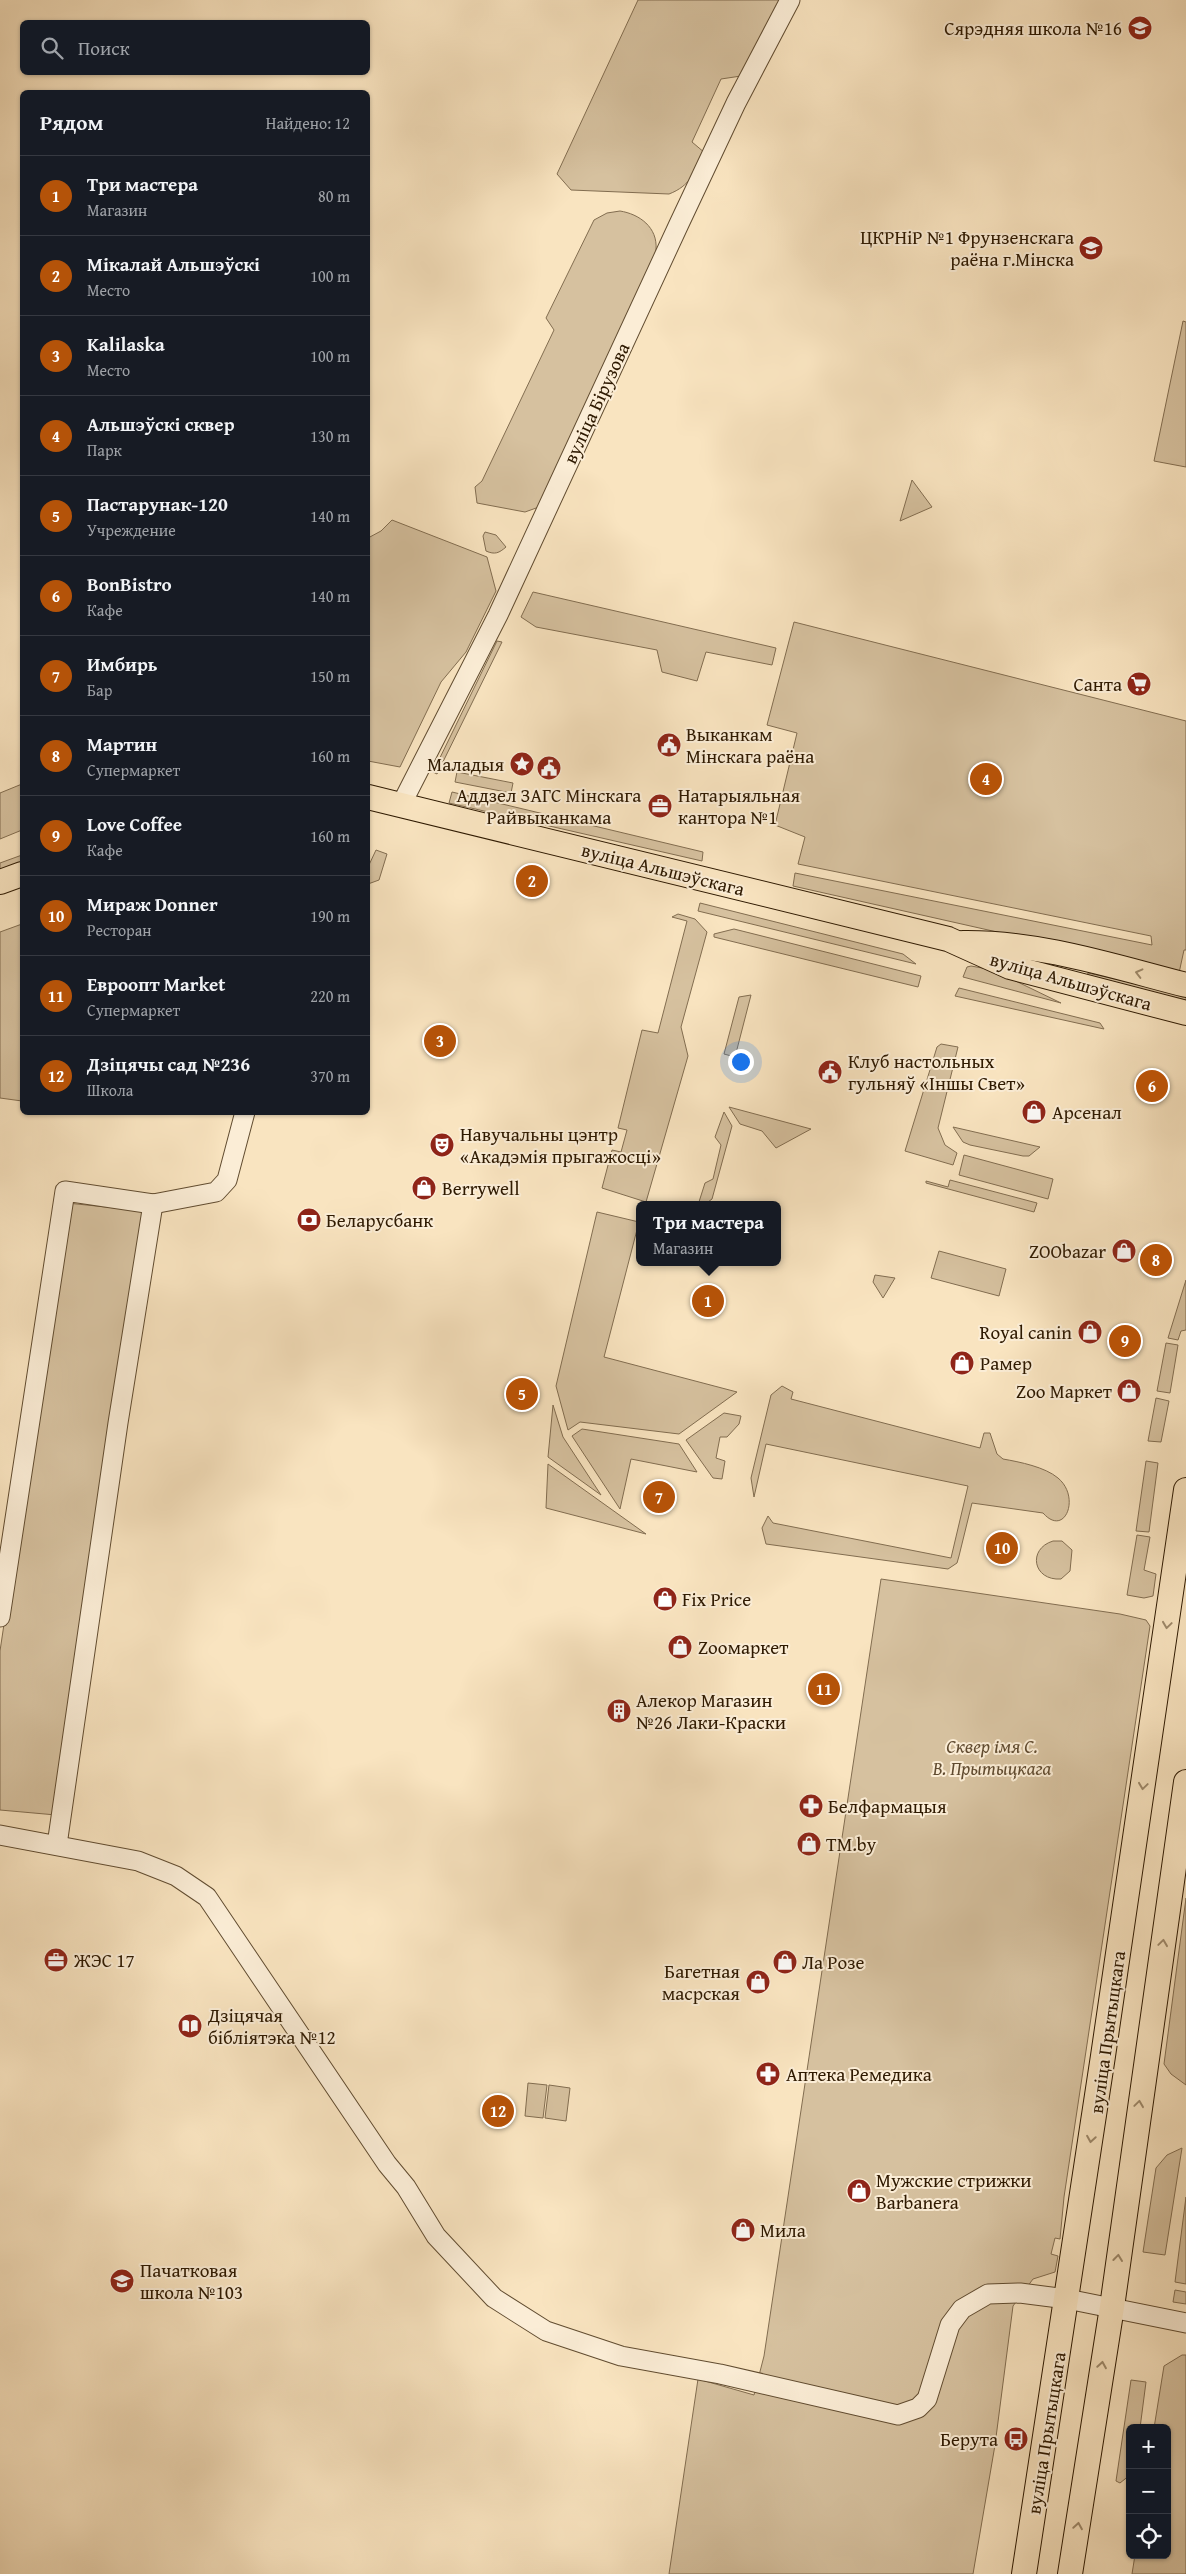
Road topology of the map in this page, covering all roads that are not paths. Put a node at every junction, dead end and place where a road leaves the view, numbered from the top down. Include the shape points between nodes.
1 (790, 0) edge
2 (370, 797) edge
3 (402, 805) junction
4 (20, 875) edge
5 (0, 882) edge
6 (959, 943) junction
7 (1186, 985) edge
8 (1186, 1013) edge
9 (244, 1115) edge
10 (154, 1204) junction
11 (1186, 1490) edge
12 (0, 1617) edge
13 (1186, 1782) edge
14 (0, 1835) edge
15 (57, 1845) junction
16 (1067, 2299) junction
17 (1112, 2307) junction
18 (1186, 2323) edge
19 (1024, 2574) edge
20 (1070, 2574) edge

1 - 3 street, вуліца Бірузова via 678,224 498,615
2 - 3 main road, вуліца Альшэўскага
3 - 6 main road, вуліца Альшэўскага
4 - 5 main road
7 -> 6 main road, вуліца Альшэўскага via 1018,945
6 - 8 main road, вуліца Альшэўскага via 1010,967
9 - 10 street via 227,1180 216,1192
10 - 12 street via 65,1191
10 - 15 street via 118,1423
11 -> 16 main road, вуліца Прытыцкага
17 -> 13 main road
14 - 15 street
15 - 16 street via 138,1861 176,1876 207,1897 387,2164 406,2187 436,2236 494,2298 546,2330 621,2356 720,2374 898,2415 918,2408 927,2399 950,2325 970,2303 999,2292
16 - 17 street
16 - 19 main road, вуліца Прытыцкага
17 - 18 street
20 -> 17 main road

